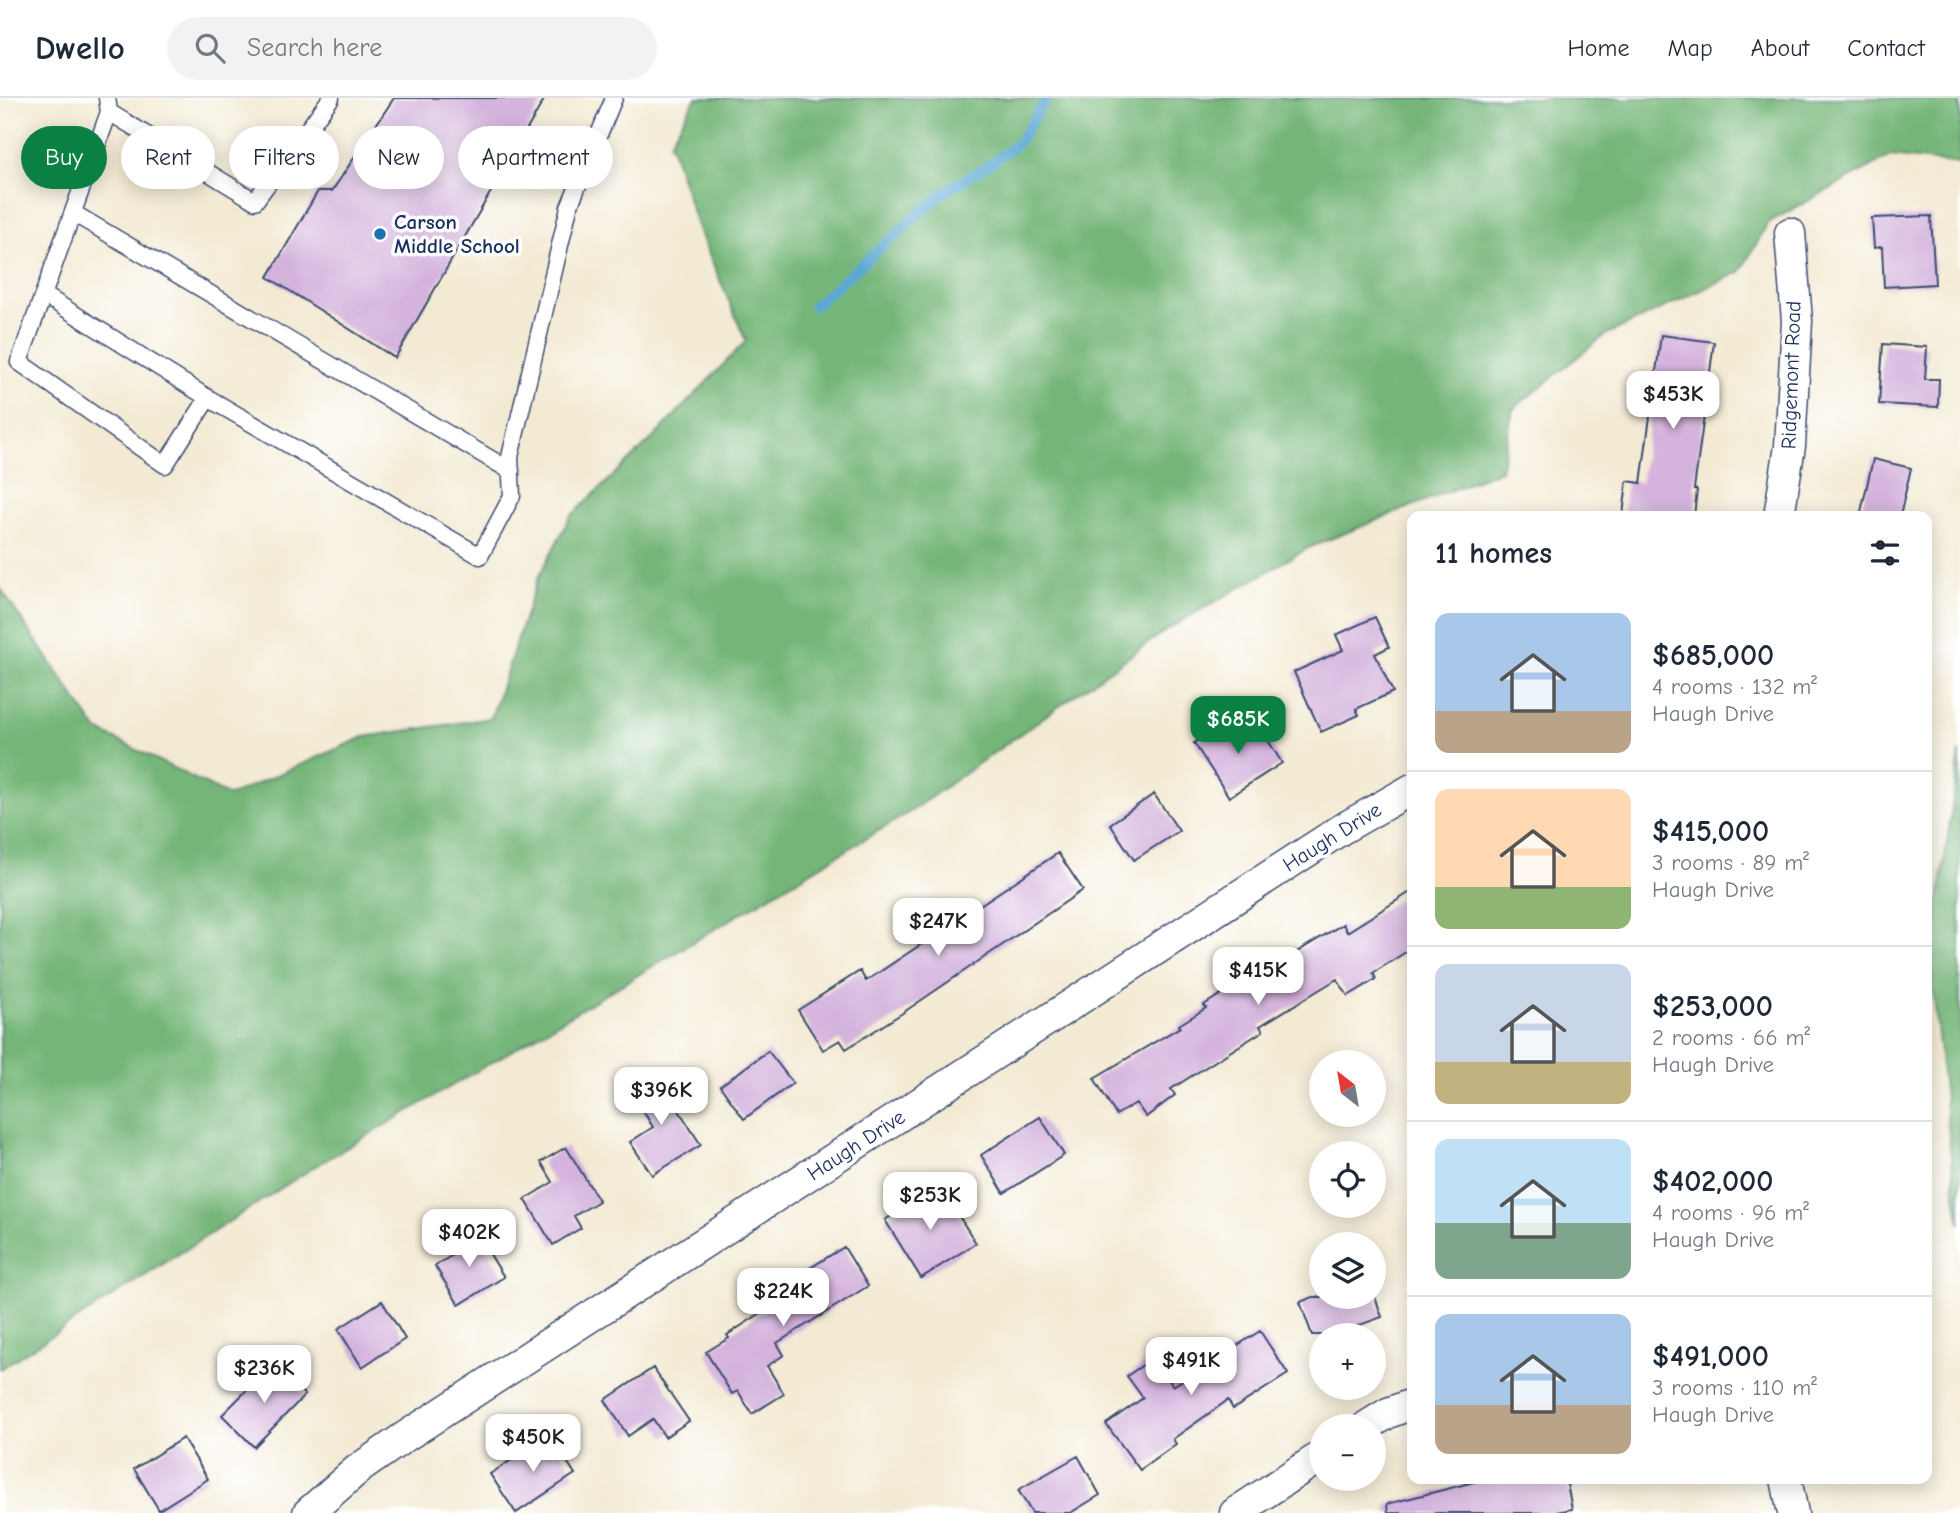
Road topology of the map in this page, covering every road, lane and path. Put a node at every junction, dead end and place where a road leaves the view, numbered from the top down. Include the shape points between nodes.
1 (331, 98) edge
2 (614, 98) edge
3 (108, 105) edge
4 (73, 213) junction
5 (1790, 233) dead end
6 (44, 295) junction
7 (208, 398) junction
8 (511, 471) junction
9 (1780, 511) edge
10 (1407, 792) edge
11 (1407, 1406) edge
12 (1386, 1414) edge
13 (1309, 1464) edge
14 (1787, 1484) edge
15 (308, 1513) edge
16 (1235, 1513) edge
17 (1793, 1513) edge

1 - 3 lane via 255,201
2 - 8 lane via 569,207 510,457
3 - 4 lane
4 - 6 lane
4 - 8 lane
5 - 9 street, Ridgemont Road via 1797,321 1790,446
6 - 7 lane
6 - 7 lane via 19,362 165,466
7 - 8 lane via 480,556 512,496
10 - 15 street, Haugh Drive via 1342,829 403,1438
11 - 12 street
13 - 16 street
14 - 17 street

